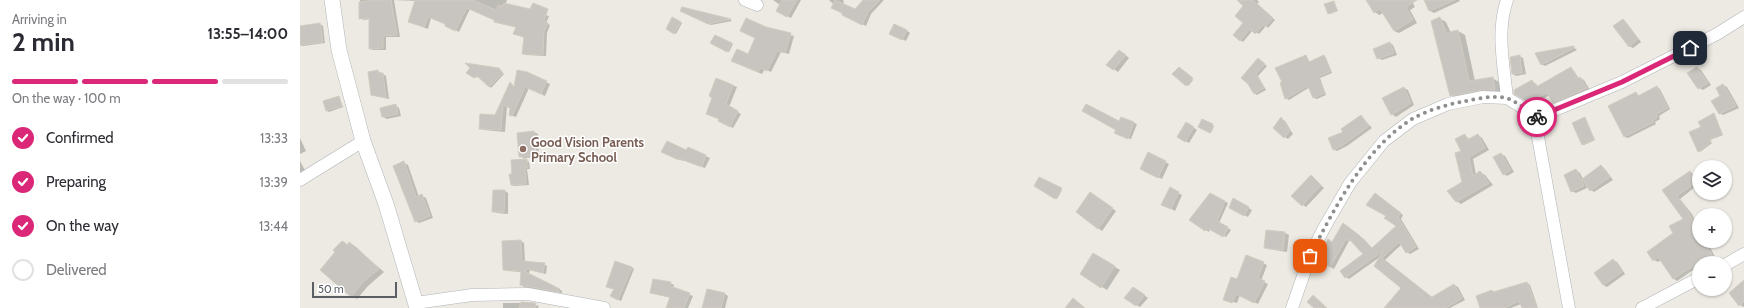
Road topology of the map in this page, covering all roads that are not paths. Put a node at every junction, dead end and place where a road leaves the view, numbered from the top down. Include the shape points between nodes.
1 (332, 0) edge
2 (745, 0) edge
3 (1507, 0) edge
4 (756, 5) dead end
5 (1744, 17) edge
6 (1507, 98) junction
7 (1538, 117) junction
8 (363, 141) junction
9 (300, 180) edge
10 (1744, 254) edge
11 (1732, 261) edge
12 (1692, 282) edge
13 (416, 306) edge
14 (604, 308) edge
15 (1292, 308) edge
16 (1569, 308) edge
17 (1642, 308) edge

1 - 8 street via 339,50
2 - 4 street
3 - 6 street via 1501,27
5 - 7 street via 1717,34 1622,82
6 - 7 street
6 - 15 street via 1483,97 1448,104 1413,119 1384,141 1350,183 1324,228 1310,256
7 - 16 street via 1538,137
8 - 9 street
8 - 13 street via 386,204
10 - 11 street
12 - 17 street
13 - 14 street via 472,295 528,294

